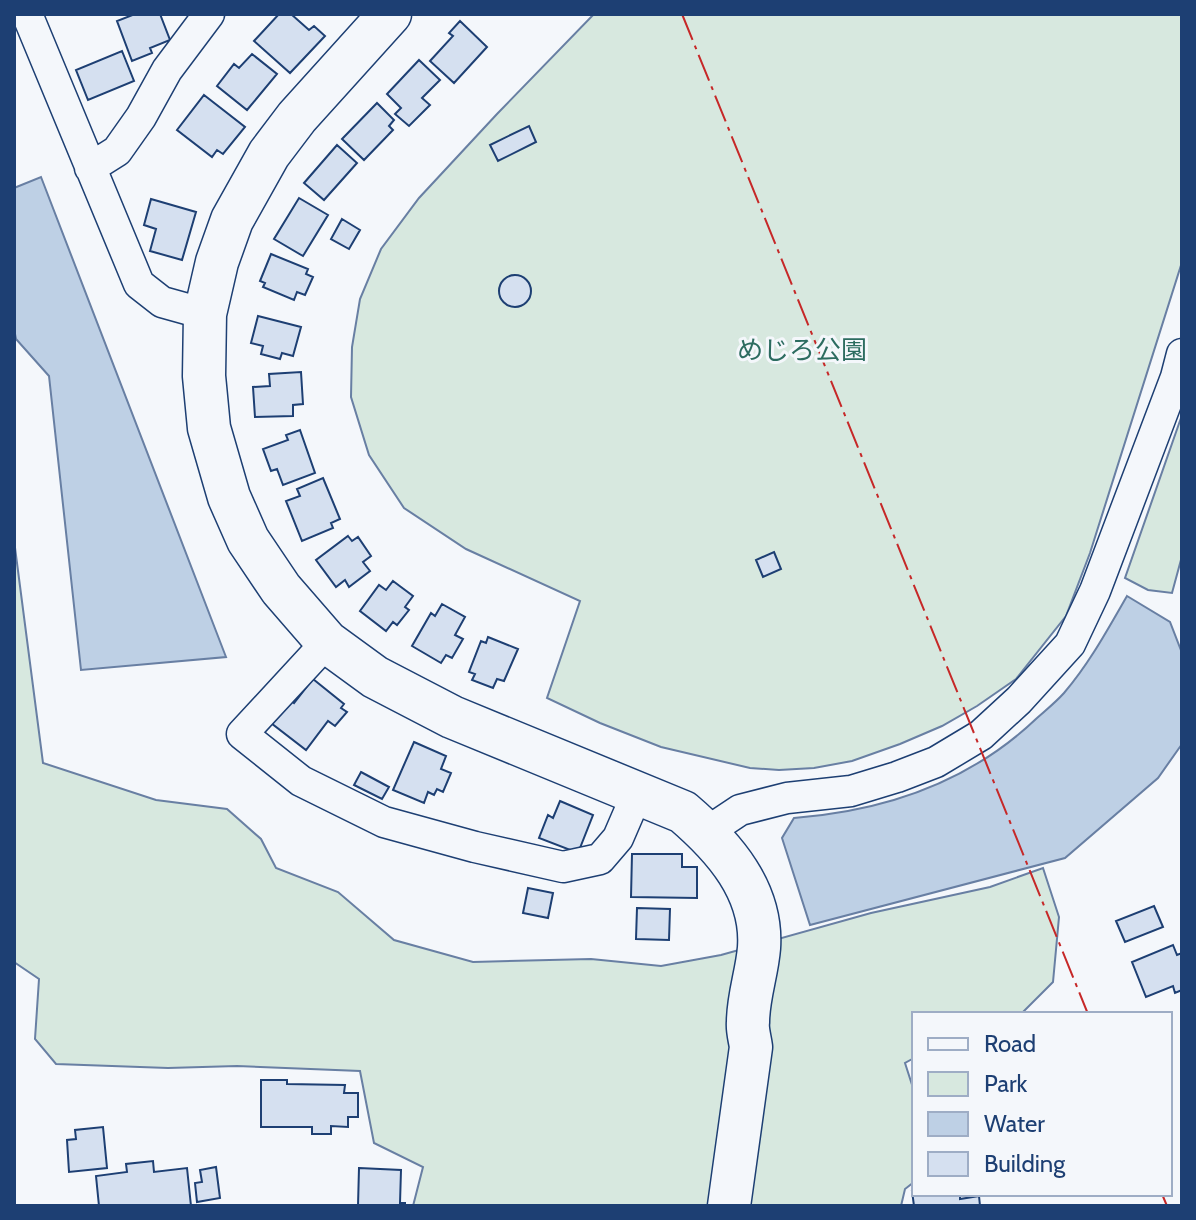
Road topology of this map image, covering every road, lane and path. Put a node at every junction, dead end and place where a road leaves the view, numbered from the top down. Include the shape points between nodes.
1 (27, 14) edge
2 (208, 14) edge
3 (390, 14) edge
4 (90, 168) junction
5 (205, 314) junction
6 (1182, 354) edge
7 (327, 642) junction
8 (637, 794) junction
9 (707, 832) junction
10 (729, 1206) edge

1 - 4 street
2 - 4 street via 117,151
3 - 5 street via 269,154 232,220
4 - 5 street via 139,284 162,302
5 - 7 street via 209,428 229,497 248,540 273,577
6 - 9 street via 1095,591 1070,644 1019,700 981,735 936,762 851,791 740,810
7 - 8 street via 375,677 452,717
7 - 8 street via 242,734 301,781 384,822 563,867 600,859 618,838
8 - 9 street via 683,812
9 - 10 street via 748,889 758,926 747,1023 751,1047

